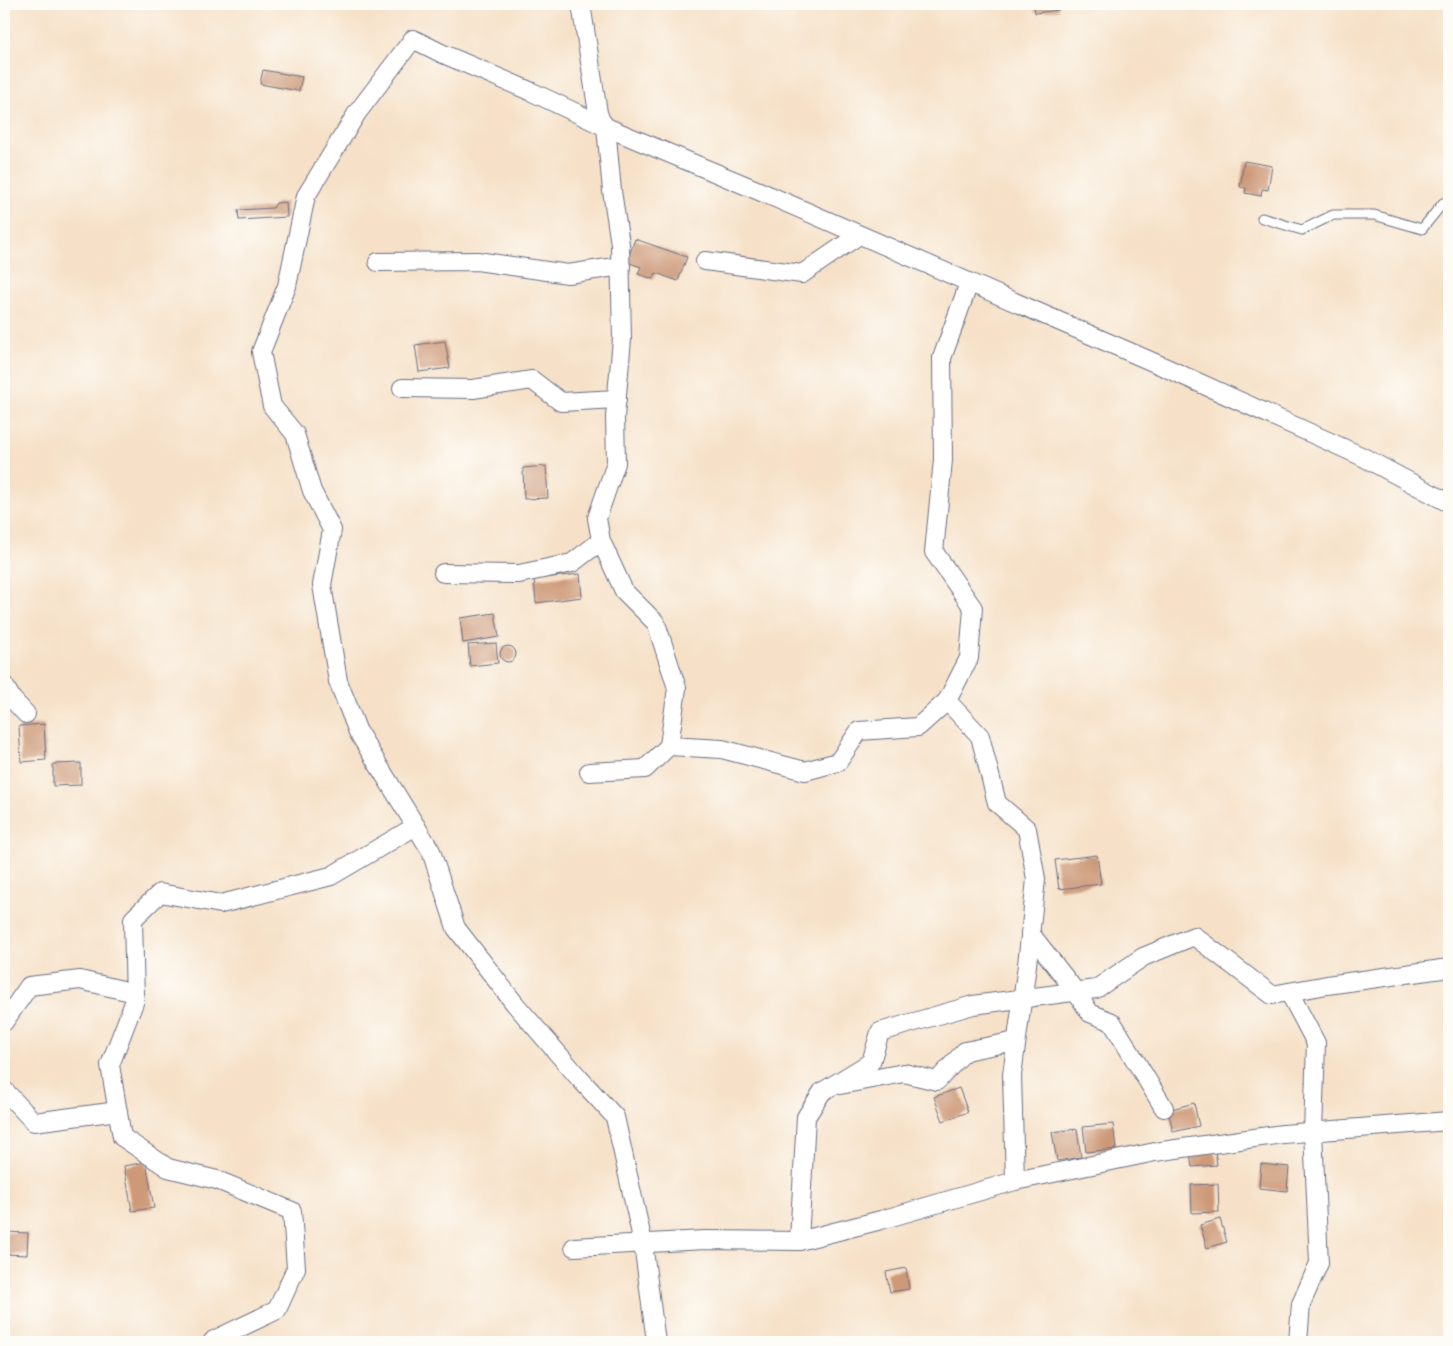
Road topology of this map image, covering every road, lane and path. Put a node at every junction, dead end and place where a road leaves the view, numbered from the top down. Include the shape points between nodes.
1 (581, 4) edge
2 (606, 127) junction
3 (1449, 202) edge
4 (1262, 218) dead end
5 (860, 235) junction
6 (705, 261) dead end
7 (378, 262) dead end
8 (620, 266) junction
9 (969, 283) junction
10 (402, 388) dead end
11 (617, 399) junction
12 (1449, 503) edge
13 (601, 541) junction
14 (443, 573) dead end
15 (4, 685) edge
16 (947, 701) junction
17 (26, 714) dead end
18 (668, 746) junction
19 (589, 772) dead end
20 (416, 826) junction
21 (1030, 933) junction
22 (1449, 968) edge
23 (1076, 992) junction
24 (1290, 992) junction
25 (135, 993) junction
26 (1022, 1000) junction
27 (4, 1022) edge
28 (1016, 1041) junction
29 (831, 1087) junction
30 (4, 1090) edge
31 (1164, 1108) dead end
32 (118, 1110) junction
33 (1449, 1120) edge
34 (1313, 1132) junction
35 (1015, 1180) junction
36 (798, 1241) junction
37 (643, 1243) junction
38 (574, 1247) dead end
39 (212, 1342) edge
40 (656, 1342) edge
41 (1298, 1342) edge

1 - 2 street via 598,113
2 - 5 street
2 - 8 street
2 - 20 street via 413,39 357,113 306,196 286,286 262,352 272,406 296,434 312,491 332,530 322,585 338,681 358,732
3 - 4 lane via 1443,203 1422,229 1374,215 1333,214 1302,230
5 - 6 street via 802,274
5 - 9 street
7 - 8 street via 477,261 568,274
8 - 11 street via 622,339
9 - 12 street via 1318,436
9 - 16 street via 942,358 943,460 934,552 973,608 969,658
10 - 11 street via 472,390 532,380 561,402
11 - 13 street via 616,463 597,518
13 - 14 street via 572,563 519,574
13 - 18 street via 624,591 656,623 677,688
15 - 17 street
16 - 18 street via 918,727 859,731 838,762 805,770 722,749
16 - 21 street via 980,736 996,802 1027,829 1036,879
18 - 19 street via 644,769
20 - 25 street via 331,876 221,904 160,893 133,919
20 - 37 street via 431,851 456,928 515,1004 615,1117
21 - 23 street
21 - 26 street
22 - 24 street
23 - 24 street via 1096,989 1143,957 1194,936 1272,995
23 - 26 street
23 - 31 street via 1090,1013 1112,1022
24 - 34 street via 1316,1044
25 - 27 street via 80,980 29,986
25 - 32 street via 110,1064
26 - 28 street
26 - 29 street via 973,1005 880,1032 871,1062
28 - 29 street via 965,1051 937,1081 904,1073
28 - 35 street via 1012,1075
29 - 36 street via 822,1092 806,1117
30 - 32 street via 34,1122
32 - 39 street via 122,1137 168,1168 217,1180 292,1211 296,1268 277,1310
33 - 34 street
34 - 35 street via 1155,1152
34 - 41 street via 1319,1263 1301,1304
35 - 36 street
36 - 37 street
37 - 38 street
37 - 40 street

